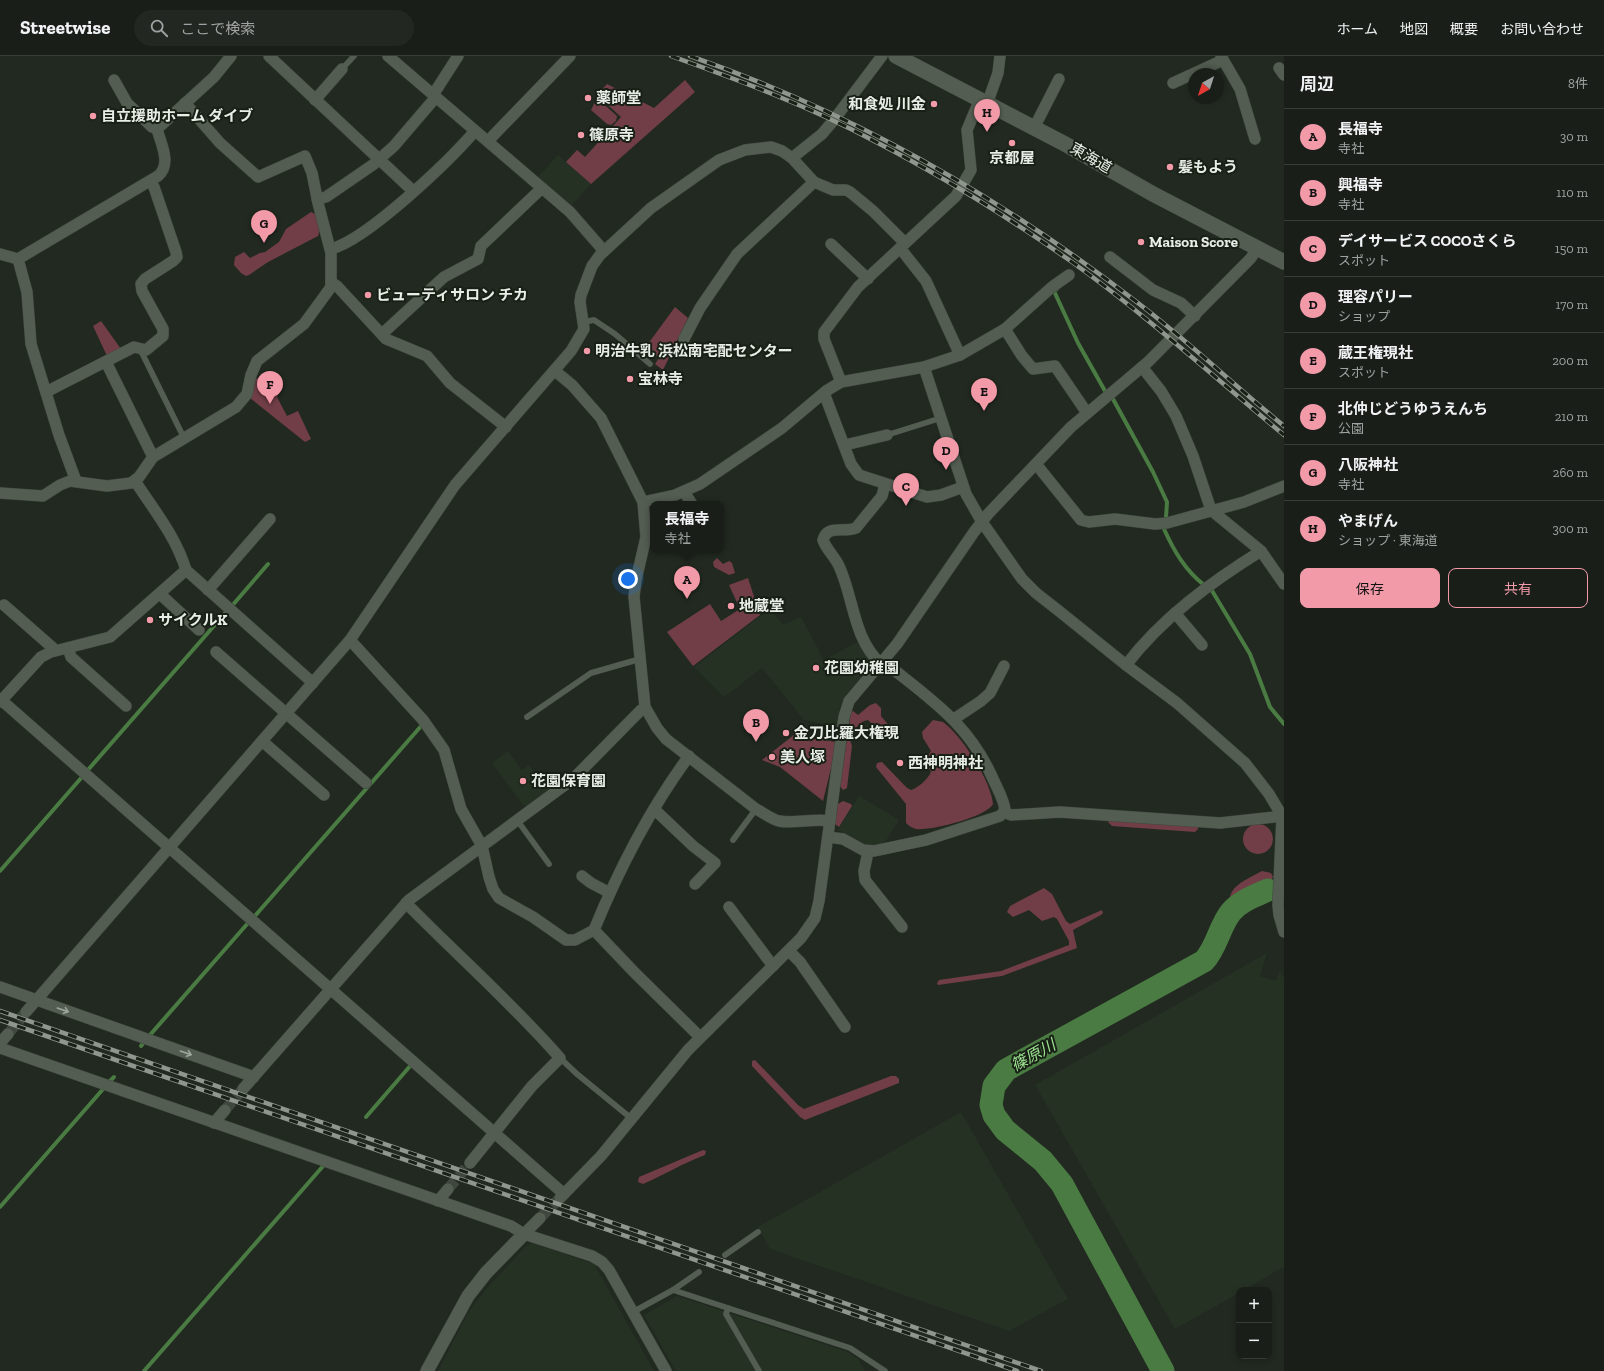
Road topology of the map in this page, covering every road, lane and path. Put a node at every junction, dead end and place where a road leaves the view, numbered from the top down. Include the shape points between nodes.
1 (231, 56) edge
2 (269, 56) edge
3 (354, 56) edge
4 (388, 56) edge
5 (458, 56) edge
6 (570, 56) edge
7 (882, 56) edge
8 (896, 56) edge
9 (1000, 56) edge
10 (1222, 58) edge
11 (342, 69) joint
12 (1060, 79) dead end
13 (114, 80) dead end
14 (1173, 83) dead end
15 (435, 96) junction
16 (315, 100) junction
17 (984, 102) junction
18 (185, 103) junction
19 (1034, 128) junction
20 (157, 129) junction
21 (475, 131) junction
22 (1255, 139) dead end
23 (488, 141) junction
24 (792, 158) junction
25 (379, 159) junction
26 (150, 181) junction
27 (814, 182) junction
28 (542, 188) junction
29 (413, 191) junction
30 (317, 199) junction
31 (831, 244) dead end
32 (902, 246) junction
33 (1257, 248) junction
34 (331, 249) junction
35 (604, 251) junction
36 (0, 254) edge
37 (1110, 257) dead end
38 (18, 259) junction
39 (1283, 260) edge
40 (1069, 275) dead end
41 (868, 279) junction
42 (331, 282) junction
43 (1195, 316) junction
44 (584, 322) junction
45 (1005, 329) junction
46 (382, 334) junction
47 (684, 339) dead end
48 (140, 349) junction
49 (960, 355) junction
50 (106, 362) junction
51 (650, 364) dead end
52 (924, 367) junction
53 (1142, 367) junction
54 (555, 371) junction
55 (841, 382) junction
56 (46, 392) junction
57 (824, 393) junction
58 (1087, 413) junction
59 (941, 418) junction
60 (506, 427) junction
61 (887, 435) joint
62 (184, 438) junction
63 (845, 445) junction
64 (153, 457) junction
65 (1036, 464) junction
66 (76, 481) junction
67 (135, 481) junction
68 (885, 484) junction
69 (1284, 486) edge
70 (963, 487) junction
71 (684, 492) junction
72 (0, 493) edge
73 (690, 501) edge
74 (643, 502) junction
75 (1211, 510) junction
76 (270, 519) dead end
77 (982, 522) junction
78 (1261, 551) junction
79 (186, 570) junction
80 (1284, 584) edge
81 (208, 590) junction
82 (160, 594) junction
83 (4, 605) dead end
84 (1175, 613) junction
85 (200, 630) dead end
86 (350, 640) junction
87 (1202, 646) dead end
88 (68, 648) junction
89 (54, 651) junction
90 (216, 652) dead end
91 (640, 659) junction
92 (882, 662) junction
93 (1126, 665) junction
94 (1004, 666) dead end
95 (313, 683) junction
96 (1, 700) edge
97 (126, 706) dead end
98 (645, 708) junction
99 (286, 713) junction
100 (528, 717) dead end
101 (954, 719) junction
102 (262, 741) junction
103 (689, 756) junction
104 (366, 783) dead end
105 (324, 795) dead end
106 (654, 808) junction
107 (756, 809) junction
108 (1004, 812) junction
109 (1283, 816) edge
110 (517, 820) junction
111 (830, 820) junction
112 (828, 837) junction
113 (734, 840) dead end
114 (482, 846) junction
115 (168, 848) junction
116 (868, 852) junction
117 (549, 864) dead end
118 (582, 876) dead end
119 (695, 884) dead end
120 (610, 893) junction
121 (406, 903) junction
122 (729, 907) dead end
123 (902, 927) dead end
124 (594, 930) junction
125 (1284, 932) edge
126 (788, 950) junction
127 (773, 966) junction
128 (0, 987) edge
129 (330, 990) junction
130 (36, 1001) junction
131 (26, 1012) tunnel mouth
132 (845, 1027) dead end
133 (8, 1034) tunnel mouth
134 (700, 1037) junction
135 (0, 1043) edge
136 (0, 1048) edge
137 (560, 1058) junction
138 (254, 1077) junction
139 (243, 1089) tunnel mouth
140 (225, 1110) tunnel mouth
141 (632, 1119) junction
142 (214, 1122) junction
143 (495, 1134) junction
144 (470, 1163) tunnel mouth
145 (448, 1189) tunnel mouth
146 (438, 1201) junction
147 (540, 1218) tunnel mouth
148 (758, 1232) dead end
149 (524, 1234) junction
150 (725, 1255) dead end
151 (699, 1272) dead end
152 (673, 1290) junction
153 (728, 1308) junction
154 (633, 1312) junction
155 (427, 1371) edge
156 (666, 1371) edge
157 (759, 1371) edge
158 (885, 1371) edge

1 - 18 street via 214,77
2 - 16 street
3 - 11 lane
4 - 15 street
5 - 15 street
6 - 23 street
7 - 24 street via 844,109 828,127
8 - 17 main road, 東海道
9 - 17 street via 998,73
10 - 14 street
10 - 22 street via 1240,89
11 - 16 street
12 - 19 street
13 - 20 street via 127,103 152,128
15 - 21 street
15 - 25 street via 400,140
16 - 25 street
17 - 19 main road, 東海道
17 - 32 street via 967,130 971,164 969,175 956,196
18 - 20 street
18 - 30 street via 220,143 258,177 305,156 312,173
19 - 33 main road, 東海道
20 - 26 street via 166,160 163,172
21 - 23 street
21 - 29 street
23 - 28 street
24 - 27 street
24 - 35 street via 770,147 758,147 719,160 651,208
25 - 29 street
25 - 30 street via 326,197
26 - 38 street
26 - 48 street via 177,257 141,284 164,336 146,350
27 - 32 street via 833,190 850,192 873,211
27 - 47 street via 737,254 700,308
28 - 35 street via 576,218
28 - 46 street via 481,246 478,259 444,277
29 - 34 street via 371,226 341,247
30 - 34 street
31 - 41 street
32 - 41 street
32 - 49 street via 926,281
33 - 39 main road, 東海道
33 - 43 street via 1251,258
34 - 42 street
35 - 44 street via 592,266 581,295
36 - 38 street
37 - 43 street via 1153,290 1181,303
38 - 56 street via 27,292 31,344
40 - 45 street
41 - 55 street via 851,296 824,332 824,339
42 - 46 street
42 - 62 street via 331,286 304,324 257,362 242,402
43 - 53 street
44 - 51 lane via 594,320
44 - 54 street via 582,334
45 - 49 street
45 - 58 street via 1033,369 1055,366
46 - 60 street via 386,339 427,356 450,383
48 - 50 street via 134,347
48 - 62 lane
49 - 52 street
50 - 56 street
50 - 64 street
52 - 55 street
52 - 59 street
53 - 58 street
53 - 75 street via 1176,416
54 - 60 street
54 - 74 street via 572,385 601,418
55 - 57 street
56 - 66 street
57 - 63 street
57 - 71 street via 775,432 700,484
58 - 65 street
59 - 61 lane
59 - 70 street
60 - 86 street via 455,485
61 - 63 street
62 - 64 street
63 - 68 street via 851,464 859,475
64 - 67 street
65 - 75 street via 1078,517 1085,522 1115,519 1161,524
65 - 77 street
66 - 67 street via 115,486
66 - 72 street via 65,482 43,496
67 - 79 street via 168,530
68 - 70 street via 927,497
68 - 92 street via 882,496 856,528 833,530 826,534 823,540 839,566 854,616 869,650
69 - 75 street via 1244,502
70 - 77 street
71 - 73 street
71 - 74 street
74 - 91 street via 646,537 634,589
75 - 78 street
76 - 81 street
77 - 92 street
77 - 93 street via 1028,586
78 - 80 street
78 - 84 street via 1218,578
79 - 81 street
79 - 82 street
81 - 95 street
82 - 85 street
82 - 88 street via 110,637
83 - 89 street
84 - 87 street
84 - 93 street via 1139,647
86 - 95 street
86 - 114 street via 423,720 439,742 448,759 461,809
88 - 89 street
88 - 97 street via 70,657
89 - 96 street via 41,657
90 - 99 street
91 - 98 street
91 - 100 lane via 591,673
92 - 101 street
92 - 111 street via 854,694 846,709
93 - 109 street via 1168,695 1245,763
94 - 101 street via 990,693
95 - 99 street
96 - 115 street
98 - 103 street via 661,734
98 - 110 street via 573,779
99 - 102 street
99 - 104 street
101 - 108 street via 982,755 1005,806
102 - 105 street
102 - 115 street
103 - 106 street
103 - 107 street
106 - 119 street via 715,863
106 - 120 street
107 - 111 street via 781,821
107 - 113 lane
108 - 109 street via 1011,815 1067,812 1214,823
108 - 116 street via 1000,816 926,840
109 - 125 street via 1278,905
110 - 114 street
110 - 117 lane
111 - 112 street
112 - 116 street via 843,839
112 - 126 street via 817,910 806,932
114 - 121 street
114 - 124 street via 493,889 504,902 533,917 566,940 575,940
115 - 129 street
115 - 130 street
116 - 123 street via 865,880
118 - 120 street
120 - 124 street
121 - 129 street
121 - 137 street via 520,1013
122 - 127 street
124 - 134 street
126 - 127 street
126 - 132 street via 800,962
127 - 134 street
128 - 130 street
129 - 138 street
129 - 143 street
130 - 131 street
130 -> 138 street
133 - 135 street
134 - 141 street
136 - 142 street
137 - 141 lane
137 - 143 street via 532,1086
138 - 139 street
140 - 142 street
141 - 143 street via 562,1196
142 - 146 street
143 - 144 street
145 - 146 street
146 - 149 street via 511,1226
147 - 149 street
148 - 150 lane
149 - 154 street via 592,1256 602,1262
149 - 155 street via 486,1273 468,1296
151 - 152 lane
152 - 153 lane
152 - 154 lane
153 - 157 lane via 726,1314
153 - 158 lane via 850,1348
154 - 156 street

